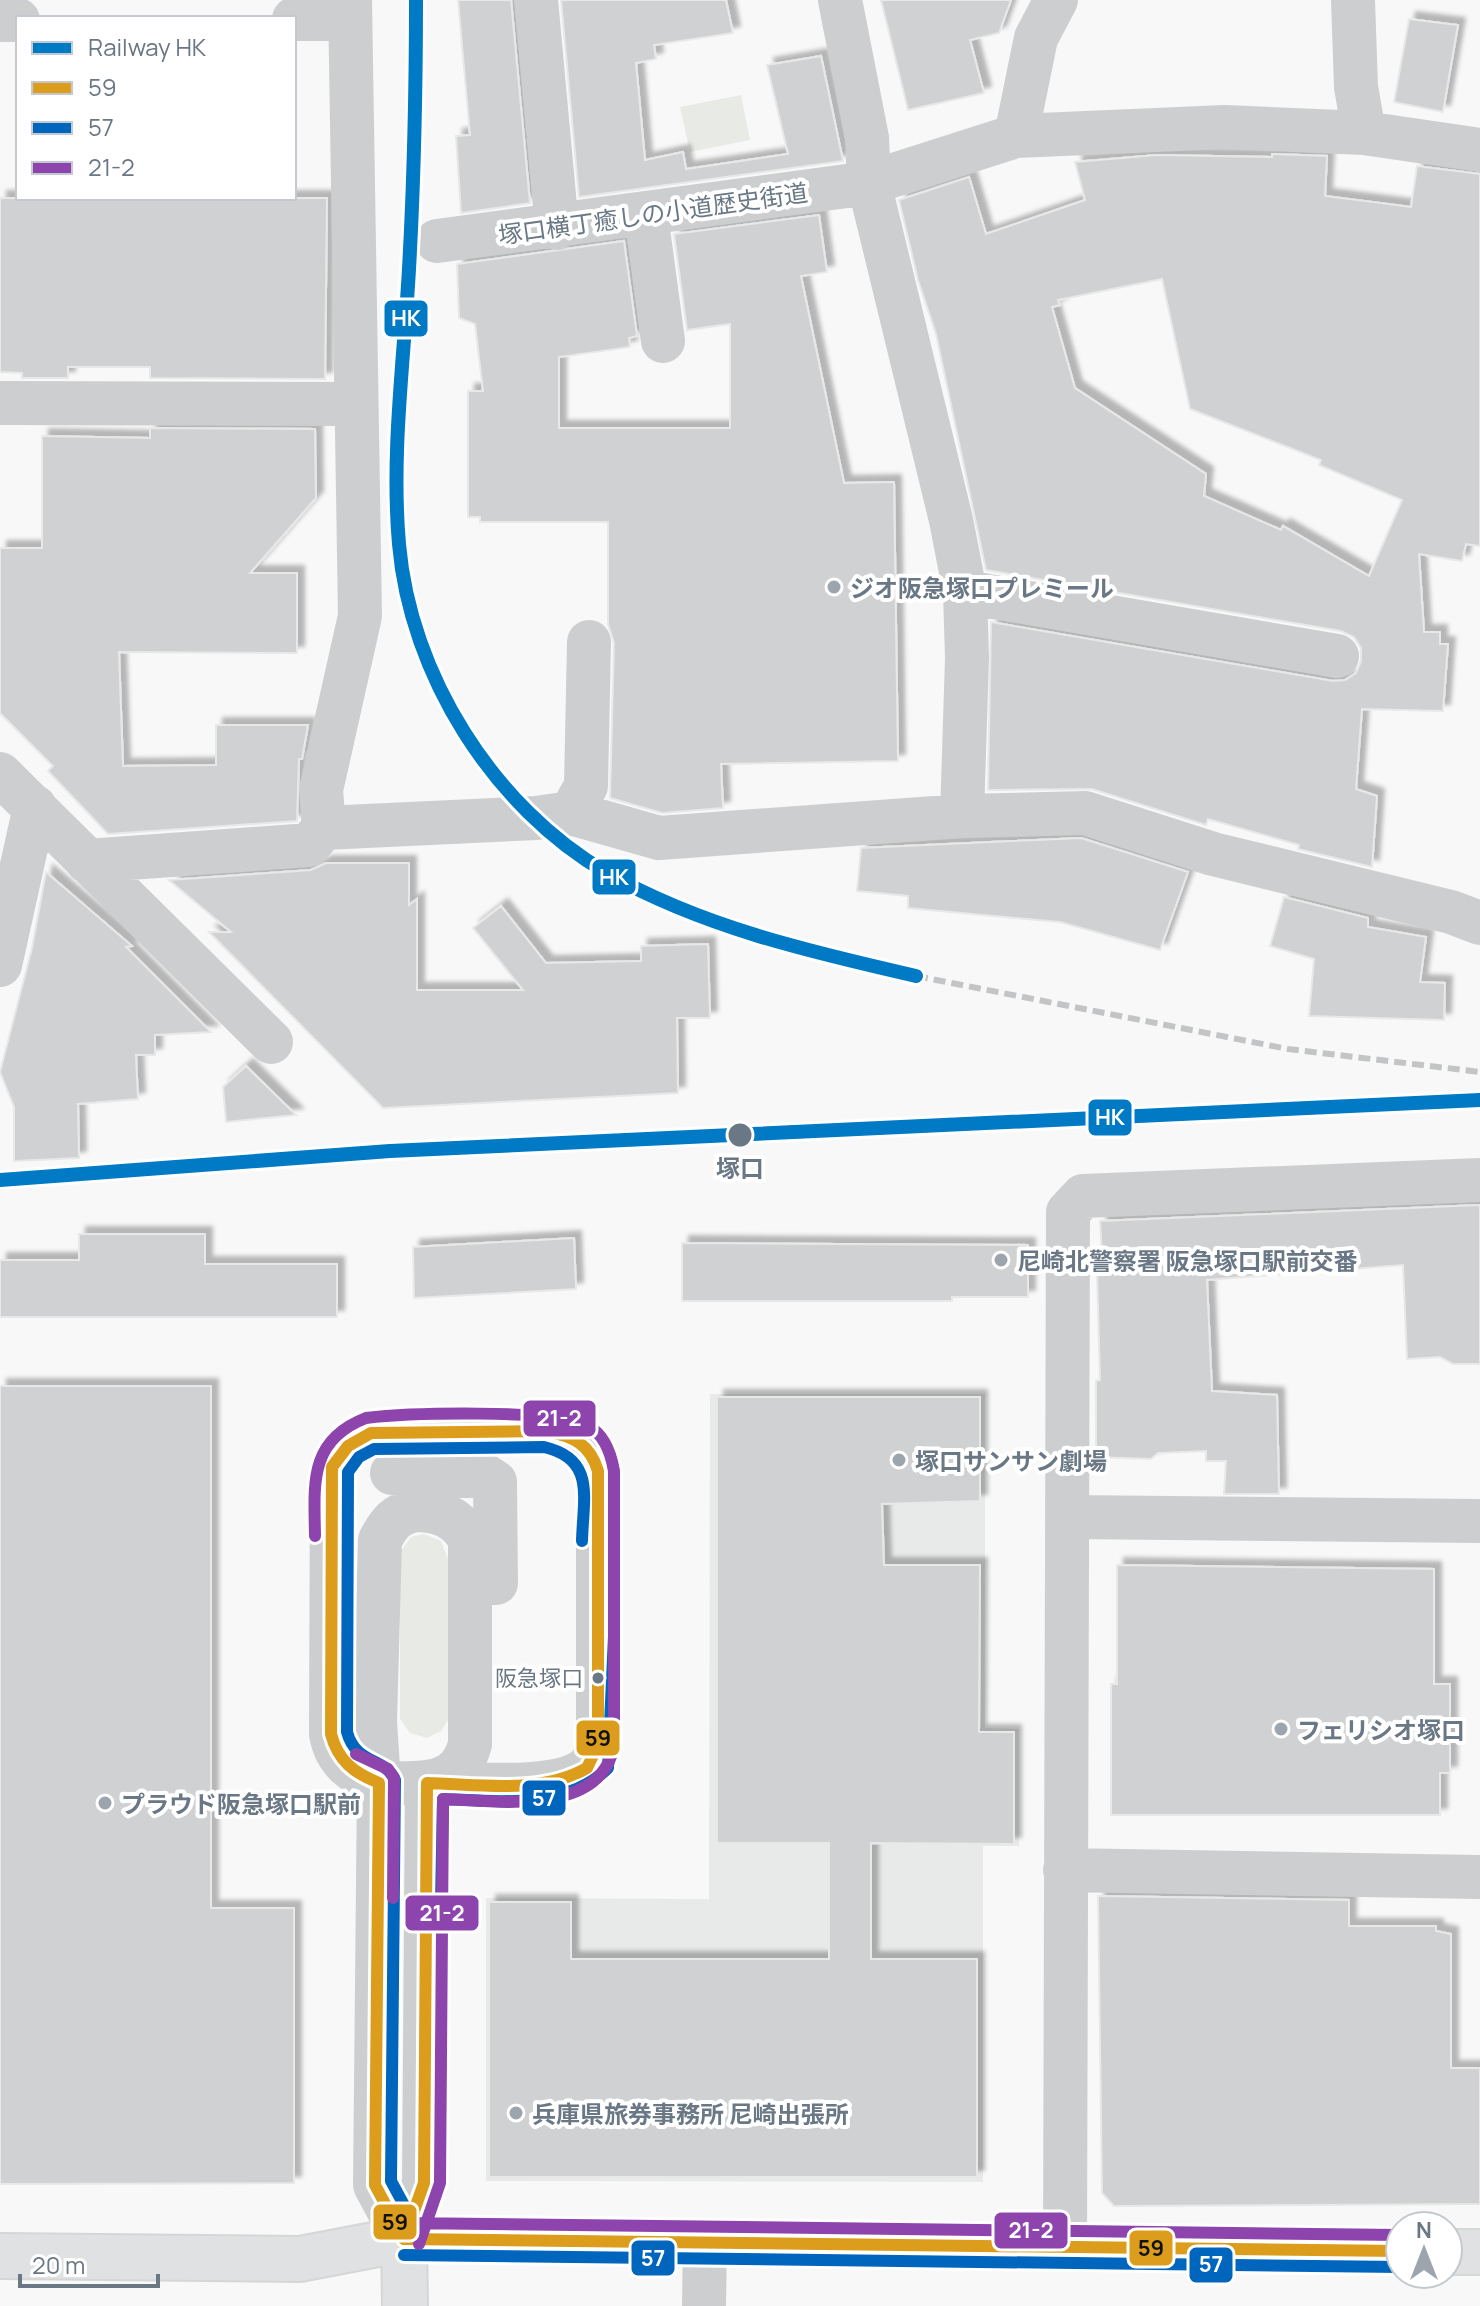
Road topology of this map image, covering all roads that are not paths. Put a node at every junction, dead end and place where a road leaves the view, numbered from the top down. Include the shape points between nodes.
1 (536, 0) edge
2 (840, 0) edge
3 (1056, 0) edge
4 (1353, 0) edge
5 (350, 10) edge
6 (296, 19) edge
7 (1364, 133) junction
8 (1016, 136) junction
9 (1480, 150) edge
10 (869, 183) junction
11 (646, 215) junction
12 (557, 228) junction
13 (437, 241) dead end
14 (663, 341) dead end
15 (0, 403) edge
16 (355, 404) junction
17 (965, 592) junction
18 (589, 642) dead end
19 (1337, 656) dead end
20 (0, 774) edge
21 (35, 807) junction
22 (571, 813) junction
23 (962, 816) junction
24 (324, 828) junction
25 (11, 856) edge
26 (87, 861) junction
27 (1480, 923) edge
28 (0, 965) edge
29 (271, 1042) dead end
30 (1480, 1180) edge
31 (392, 1473) dead end
32 (1069, 1517) junction
33 (1480, 1521) edge
34 (498, 1721) dead end
35 (379, 1783) junction
36 (427, 1783) junction
37 (1065, 1870) junction
38 (1480, 1877) edge
39 (404, 2239) junction
40 (705, 2240) junction
41 (1065, 2247) junction
42 (1384, 2251) edge
43 (0, 2256) edge
44 (405, 2306) edge
45 (704, 2306) edge

1 - 12 street
2 - 10 street via 867,138
3 - 8 street via 1036,38
4 - 7 street via 1356,87
5 - 6 street
5 - 16 street
7 - 8 street, 塚口横丁癒しの小道歴史街道 via 1225,127
7 - 9 street, 塚口横丁癒しの小道歴史街道
8 - 10 street, 塚口横丁癒しの小道歴史街道
10 - 11 street, 塚口横丁癒しの小道歴史街道
10 - 17 street
11 - 12 street, 塚口横丁癒しの小道歴史街道
11 - 14 street
12 - 13 street, 塚口横丁癒しの小道歴史街道
15 - 16 street
16 - 24 street via 360,616 321,790
17 - 19 street
17 - 23 street
18 - 22 street via 586,786
20 - 21 street
21 - 25 street
21 - 26 street
22 - 23 street via 659,838
22 - 24 street
23 - 27 street via 1085,813 1213,854
24 - 26 street via 309,845
25 - 28 street
26 - 29 street
30 - 32 street via 1083,1196 1068,1212
31 - 34 street via 486,1476 495,1482
32 - 33 street
32 - 37 street
35 - 36 street
35 - 36 street via 375,1722 380,1540 388,1523 402,1513 429,1510 455,1520 470,1539 470,1744 459,1770
35 - 36 street via 338,1758 331,1734 332,1467 346,1445 371,1433 568,1434 595,1456 598,1471 595,1759 578,1774 552,1782
35 - 39 street via 375,2185
36 - 39 street via 424,2183
37 - 38 street
37 - 41 street
39 - 40 street
39 - 43 street via 300,2259
39 - 44 street
40 - 41 street
40 - 45 street
41 - 42 street

